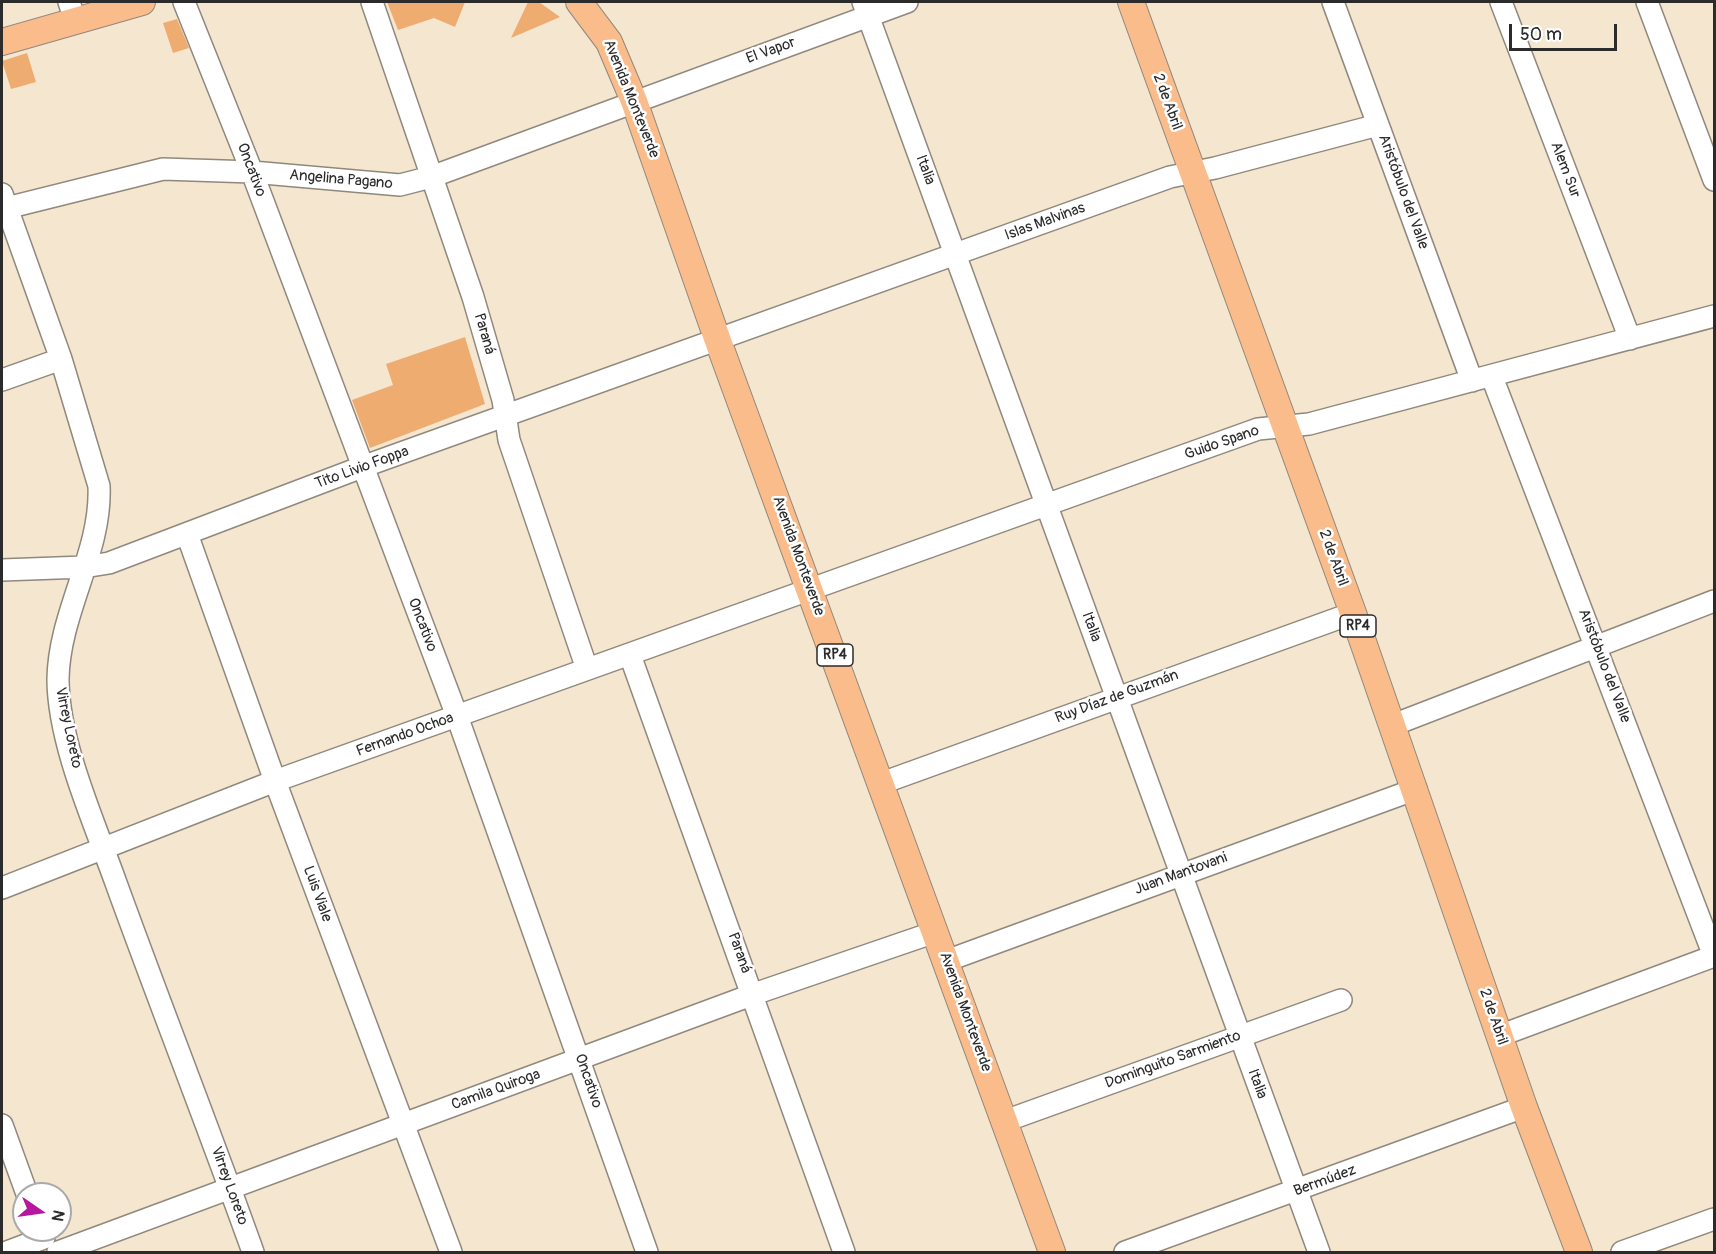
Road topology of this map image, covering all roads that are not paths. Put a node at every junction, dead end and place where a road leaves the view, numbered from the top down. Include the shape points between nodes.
1 (142, 2) edge
2 (184, 2) edge
3 (372, 2) edge
4 (579, 2) edge
5 (907, 2) edge
6 (1131, 2) edge
7 (1333, 2) edge
8 (1501, 2) edge
9 (1647, 2) edge
10 (866, 9) edge
11 (72, 11) edge
12 (2, 42) edge
13 (634, 101) junction
14 (1378, 124) junction
15 (252, 171) junction
16 (1193, 172) junction
17 (431, 177) junction
18 (1714, 180) edge
19 (3, 203) edge
20 (956, 254) junction
21 (1713, 320) edge
22 (1630, 339) junction
23 (718, 341) junction
24 (61, 358) junction
25 (1482, 379) junction
26 (2, 380) edge
27 (506, 418) junction
28 (1284, 427) junction
29 (362, 468) junction
30 (1046, 504) junction
31 (187, 534) junction
32 (84, 567) junction
33 (2, 570) edge
34 (810, 588) junction
35 (1714, 601) edge
36 (1353, 613) junction
37 (1596, 647) junction
38 (630, 655) junction
39 (587, 669) junction
40 (1117, 696) junction
41 (457, 716) junction
42 (1393, 724) junction
43 (275, 781) junction
44 (882, 783) junction
45 (1416, 789) junction
46 (103, 847) junction
47 (1182, 873) junction
48 (2, 888) edge
49 (935, 932) junction
50 (1714, 956) edge
51 (946, 961) junction
52 (754, 994) junction
53 (1341, 1000) dead end
54 (1239, 1035) junction
55 (1499, 1036) junction
56 (580, 1060) junction
57 (1524, 1107) junction
58 (1005, 1121) junction
59 (403, 1124) junction
60 (2, 1125) edge
61 (23, 1182) edge
62 (230, 1188) junction
63 (1296, 1191) junction
64 (1714, 1219) edge
65 (48, 1243) edge
66 (8, 1252) edge
67 (253, 1252) edge
68 (451, 1252) edge
69 (647, 1252) edge
70 (844, 1252) edge
71 (1052, 1252) edge
72 (1125, 1252) edge
73 (1318, 1252) edge
74 (1579, 1252) edge
75 (1622, 1252) edge

1 - 11 main road
2 - 15 street, Oncativo
3 - 17 street, Paraná
4 - 13 main road, Avenida Monteverde / RP4 via 609,42
5 - 10 street, El Vapor
6 - 16 main road, 2 de Abril / RP4
7 - 14 street, Aristóbulo del Valle
8 - 22 street, Alem Sur
9 - 18 street
10 - 13 street, El Vapor
10 - 20 street, Italia
11 - 12 main road
13 - 17 street, Angelina Pagano
13 - 23 main road, Avenida Monteverde / RP4
14 - 16 street, Islas Malvinas
14 - 25 street, Aristóbulo del Valle
15 - 17 street, Angelina Pagano via 400,185
15 - 19 street, Angelina Pagano via 162,169
15 - 29 street, Oncativo
16 - 20 street, Islas Malvinas
16 - 28 main road, 2 de Abril / RP4
17 - 27 street, Paraná via 473,297
19 - 24 street, Virrey Loreto
20 - 23 street, Islas Malvinas
20 - 30 street, Italia
21 - 22 street, Guido Spano
22 - 25 street, Guido Spano
23 - 27 street, Tito Livio Foppa
23 - 34 main road, Avenida Monteverde / RP4
24 - 26 street
24 - 32 street, Virrey Loreto via 99,486 100,506
25 - 28 street, Guido Spano
25 - 37 street, Aristóbulo del Valle
27 - 29 street, Tito Livio Foppa
27 - 39 street, Paraná via 509,440
28 - 30 street, Guido Spano via 1258,429
28 - 36 main road, 2 de Abril / RP4
29 - 31 street, Tito Livio Foppa
29 - 41 street, Oncativo
30 - 34 street, Guido Spano
30 - 40 street, Italia
31 - 32 street, Tito Livio Foppa via 109,563
31 - 43 street, Luis Viale
32 - 33 street, Tito Livio Foppa
32 - 46 street, Virrey Loreto via 66,625 58,681 75,767
34 - 38 street, Fernando Ochoa
34 - 44 main road, Avenida Monteverde / RP4
35 - 37 street
36 - 40 street, Ruy Díaz de Guzmán
36 - 42 main road, 2 de Abril / RP4
37 - 42 street
37 - 50 street, Aristóbulo del Valle
38 - 39 street, Fernando Ochoa
38 - 52 street, Paraná
39 - 41 street, Fernando Ochoa
40 - 44 street, Ruy Díaz de Guzmán
40 - 47 street, Italia
41 - 43 street, Fernando Ochoa
41 - 56 street, Oncativo
42 - 45 main road, 2 de Abril / RP4
43 - 46 street, Fernando Ochoa
43 - 59 street, Luis Viale
44 - 49 main road, Avenida Monteverde / RP4
45 - 47 street, Juan Mantovani
45 - 55 main road, 2 de Abril / RP4
46 - 48 street, Fernando Ochoa
46 - 62 street, Virrey Loreto
47 - 51 street, Juan Mantovani
47 - 54 street, Italia
49 - 51 main road, Avenida Monteverde / RP4
49 - 52 street, Camila Quiroga
50 - 55 street
51 - 58 main road, Avenida Monteverde / RP4
52 - 56 street, Camila Quiroga
52 - 70 street, Paraná
53 - 54 street, Dominguito Sarmiento
54 - 58 street, Dominguito Sarmiento
54 - 63 street, Italia
55 - 57 main road, 2 de Abril / RP4
56 - 59 street, Camila Quiroga
56 - 69 street, Oncativo
57 - 63 street, Bermúdez
57 - 74 main road, 2 de Abril / RP4
58 - 71 main road, Avenida Monteverde / RP4
59 - 62 street, Camila Quiroga
59 - 68 street, Luis Viale
60 - 61 street
62 - 65 street, Camila Quiroga
62 - 67 street, Virrey Loreto
63 - 72 street, Bermúdez
63 - 73 street, Italia
64 - 75 street
65 - 66 street, Camila Quiroga

